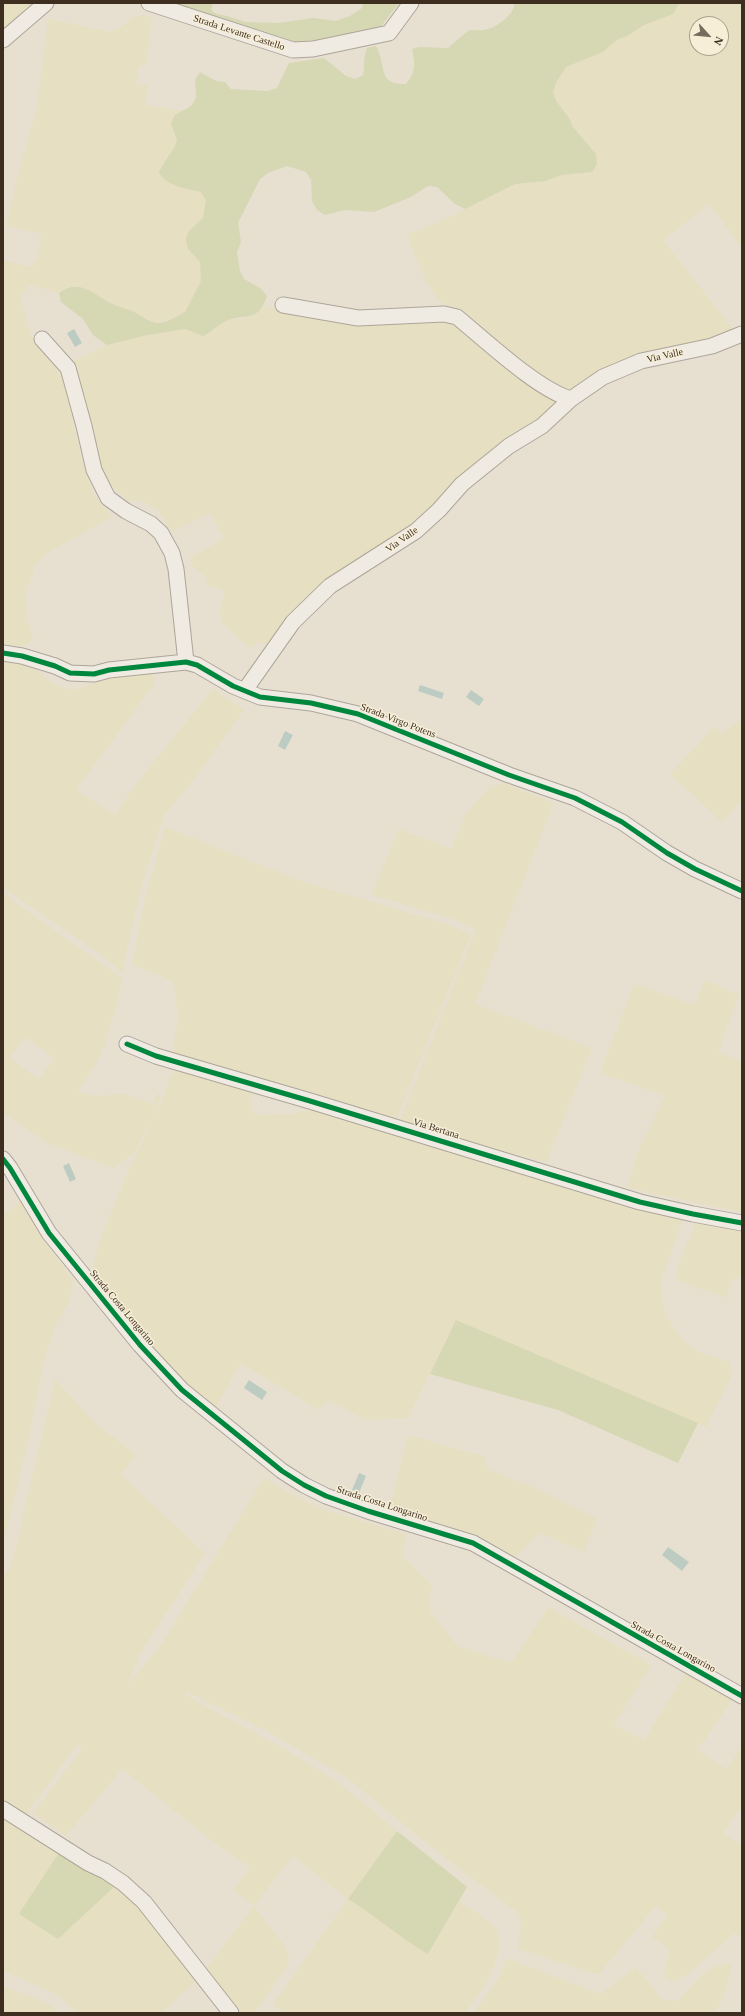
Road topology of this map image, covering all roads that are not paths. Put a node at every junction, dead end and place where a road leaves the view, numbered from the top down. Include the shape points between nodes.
1 (46, 3) edge
2 (149, 3) edge
3 (411, 3) edge
4 (3, 40) edge
5 (283, 305) dead end
6 (742, 334) edge
7 (42, 339) dead end
8 (571, 398) junction
9 (3, 653) edge
10 (186, 662) junction
11 (245, 690) junction
12 (742, 891) edge
13 (127, 1044) dead end
14 (3, 1159) edge
15 (742, 1223) edge
16 (742, 1696) edge
17 (3, 1809) edge
18 (232, 2013) edge

1 - 4 street
2 - 3 street, Strada Levante Castello via 293,50 313,49 389,33
5 - 8 street via 358,318 444,314 457,317 533,378 558,395
6 - 8 street, Via Valle via 712,346 641,361 603,377
7 - 10 street via 68,368 94,470 108,498 151,524 161,533 172,553
8 - 11 street, Via Valle via 542,426 509,446 462,484 416,531 330,586 293,622
9 - 10 street, Strada Virgo Potens via 22,656 70,673 94,674 109,670
10 - 11 street, Strada Virgo Potens
11 - 12 street, Strada Virgo Potens via 260,697 312,703 358,714 516,778 575,798 622,822 695,869
13 - 15 street, Via Bertana via 156,1056 640,1202
14 - 16 street, Strada Costa Longarino via 49,1233 140,1345 182,1390 282,1471 326,1496 473,1543
17 - 18 street via 123,1883 144,1902

